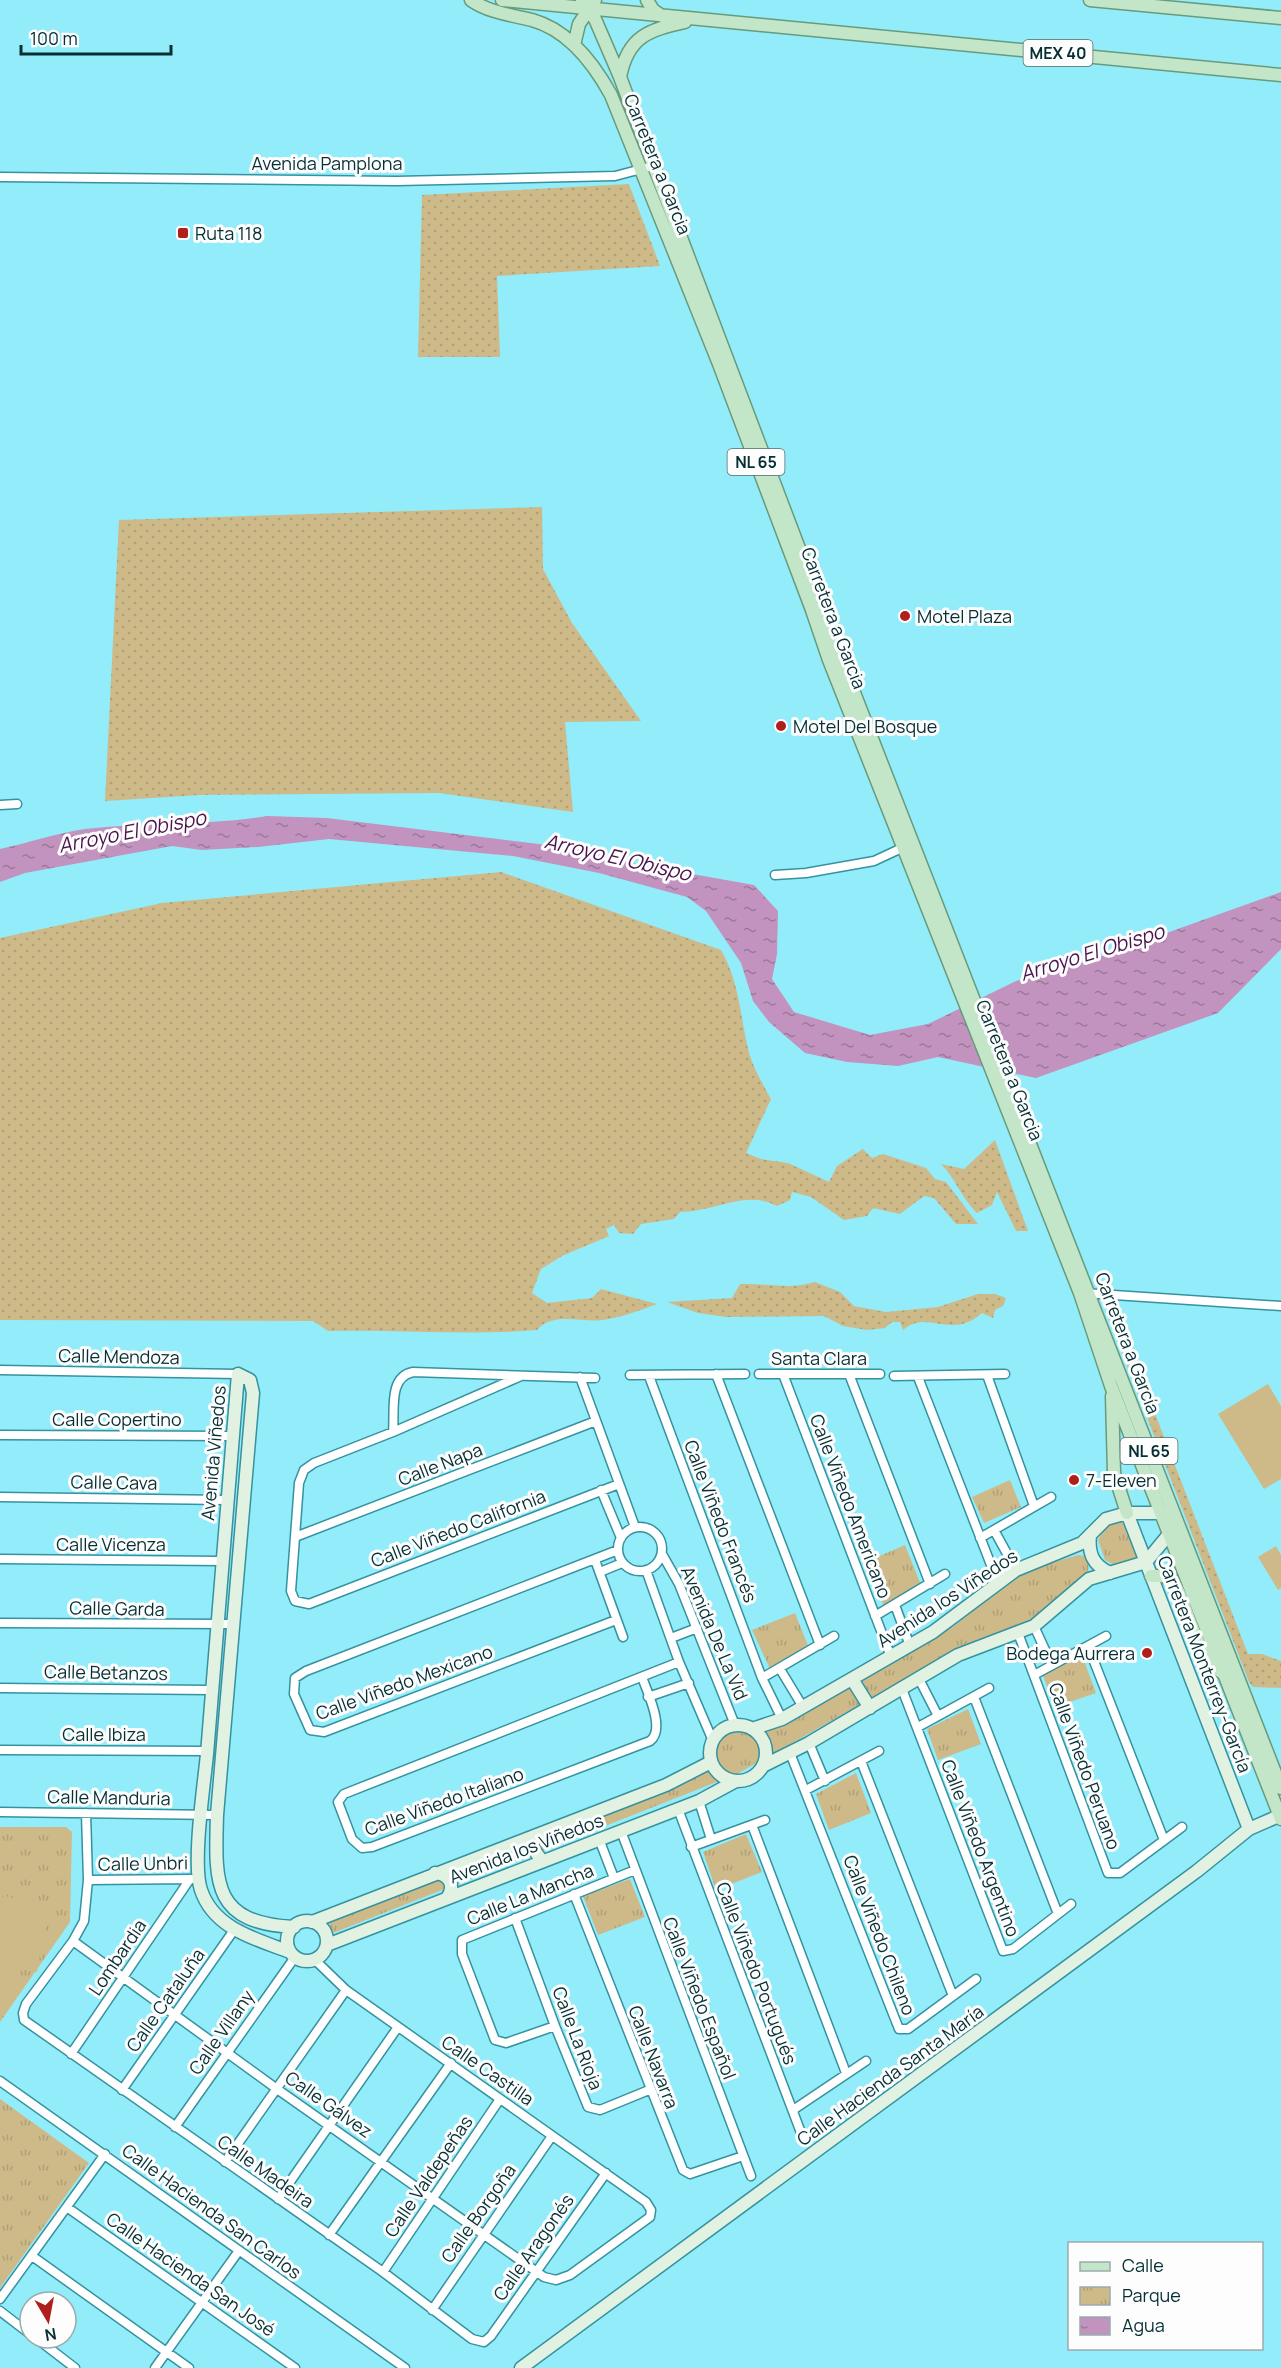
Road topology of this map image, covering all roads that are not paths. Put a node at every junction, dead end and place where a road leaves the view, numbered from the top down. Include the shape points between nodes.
1 (471, 0) edge
2 (502, 0) edge
3 (647, 0) edge
4 (1090, 0) edge
5 (589, 3) edge
6 (662, 16) junction
7 (1281, 18) edge
8 (698, 19) junction
9 (574, 45) junction
10 (1281, 75) edge
11 (620, 77) junction
12 (648, 167) junction
13 (0, 177) edge
14 (16, 804) dead end
15 (0, 805) edge
16 (904, 847) junction
17 (775, 875) dead end
18 (966, 993) junction
19 (1015, 1116) joint
20 (1085, 1293) junction
21 (1281, 1306) edge
22 (0, 1370) edge
23 (238, 1374) junction
24 (716, 1374) junction
25 (745, 1374) dead end
26 (759, 1374) dead end
27 (783, 1374) junction
28 (849, 1374) junction
29 (880, 1374) dead end
30 (1005, 1374) dead end
31 (630, 1375) dead end
32 (987, 1375) junction
33 (521, 1376) junction
34 (649, 1376) junction
35 (894, 1376) dead end
36 (580, 1377) junction
37 (918, 1377) junction
38 (595, 1378) dead end
39 (1112, 1386) junction
40 (596, 1421) junction
41 (393, 1432) junction
42 (0, 1436) edge
43 (233, 1436) junction
44 (619, 1484) junction
45 (601, 1490) junction
46 (0, 1497) edge
47 (1051, 1497) dead end
48 (227, 1500) junction
49 (1035, 1506) junction
50 (1127, 1512) junction
51 (1160, 1513) junction
52 (1175, 1518) junction
53 (636, 1527) junction
54 (994, 1530) junction
55 (1168, 1534) junction
56 (1090, 1535) junction
57 (295, 1537) junction
58 (621, 1538) junction
59 (980, 1538) junction
60 (618, 1550) junction
61 (662, 1554) junction
62 (0, 1559) edge
63 (595, 1560) junction
64 (222, 1561) junction
65 (1146, 1562) junction
66 (622, 1563) junction
67 (646, 1570) junction
68 (1016, 1570) junction
69 (600, 1572) junction
70 (1110, 1573) junction
71 (945, 1574) dead end
72 (1151, 1576) junction
73 (998, 1583) junction
74 (930, 1584) junction
75 (895, 1605) junction
76 (875, 1616) junction
77 (616, 1620) junction
78 (0, 1623) edge
79 (233, 1624) junction
80 (217, 1626) junction
81 (1034, 1626) junction
82 (697, 1628) junction
83 (1018, 1633) junction
84 (834, 1636) dead end
85 (1106, 1636) dead end
86 (623, 1637) dead end
87 (671, 1638) junction
88 (820, 1645) junction
89 (910, 1646) junction
90 (1088, 1646) junction
91 (891, 1657) junction
92 (679, 1662) junction
93 (1052, 1665) junction
94 (780, 1669) junction
95 (1224, 1674) junction
96 (1034, 1675) junction
97 (642, 1677) junction
98 (762, 1678) junction
99 (852, 1679) junction
100 (919, 1679) junction
101 (688, 1683) junction
102 (0, 1688) edge
103 (989, 1688) dead end
104 (902, 1689) junction
105 (211, 1690) junction
106 (648, 1697) junction
107 (974, 1697) junction
108 (803, 1707) junction
109 (870, 1708) junction
110 (938, 1716) junction
111 (782, 1719) junction
112 (735, 1725) junction
113 (918, 1727) junction
114 (752, 1729) junction
115 (713, 1741) junction
116 (809, 1743) junction
117 (0, 1750) edge
118 (207, 1751) junction
119 (879, 1751) dead end
120 (790, 1753) junction
121 (861, 1761) junction
122 (711, 1762) junction
123 (764, 1766) junction
124 (825, 1780) junction
125 (736, 1781) junction
126 (1281, 1788) edge
127 (806, 1790) junction
128 (699, 1801) junction
129 (678, 1809) junction
130 (0, 1812) edge
131 (86, 1814) junction
132 (202, 1815) junction
133 (216, 1815) junction
134 (1281, 1817) edge
135 (765, 1820) dead end
136 (752, 1825) junction
137 (1182, 1827) dead end
138 (1249, 1829) junction
139 (621, 1831) junction
140 (534, 1836) junction
141 (599, 1839) junction
142 (711, 1839) junction
143 (1164, 1840) junction
144 (691, 1847) junction
145 (542, 1861) junction
146 (634, 1870) junction
147 (435, 1873) junction
148 (614, 1878) junction
149 (194, 1879) junction
150 (88, 1880) junction
151 (574, 1894) junction
152 (447, 1898) junction
153 (1071, 1904) dead end
154 (1058, 1914) junction
155 (515, 1918) junction
156 (312, 1922) junction
157 (294, 1927) junction
158 (234, 1930) junction
159 (73, 1941) junction
160 (327, 1945) junction
161 (293, 1955) junction
162 (315, 1960) junction
163 (123, 1977) junction
164 (976, 1979) dead end
165 (346, 1990) junction
166 (953, 1996) junction
167 (174, 2014) junction
168 (555, 2026) junction
169 (398, 2027) junction
170 (227, 2052) junction
171 (71, 2054) junction
172 (866, 2061) dead end
173 (451, 2063) junction
174 (846, 2073) junction
175 (0, 2081) edge
176 (277, 2089) junction
177 (123, 2090) junction
178 (649, 2090) junction
179 (500, 2099) junction
180 (793, 2110) junction
181 (332, 2125) junction
182 (175, 2127) junction
183 (552, 2136) junction
184 (803, 2138) dead end
185 (105, 2154) junction
186 (743, 2156) junction
187 (225, 2162) junction
188 (382, 2162) junction
189 (606, 2173) junction
190 (751, 2176) dead end
191 (278, 2199) junction
192 (432, 2199) junction
193 (68, 2208) junction
194 (483, 2234) junction
195 (329, 2235) junction
196 (238, 2252) junction
197 (32, 2256) junction
198 (382, 2272) junction
199 (536, 2272) junction
200 (570, 2276) joint
201 (0, 2299) edge
202 (202, 2301) junction
203 (432, 2310) junction
204 (0, 2311) edge
205 (18, 2325) edge
206 (488, 2340) joint
207 (52, 2350) edge
208 (166, 2352) junction
209 (75, 2368) edge
210 (155, 2368) edge
211 (189, 2368) edge
212 (295, 2368) edge
213 (405, 2368) edge
214 (521, 2368) edge

1 - 9 main road, Carretera a Garcia / NL 65 via 489,10 536,21
2 - 5 main road, MEX 40
3 - 6 main road
4 - 7 main road
5 - 6 main road, MEX 40
5 - 9 main road
5 - 11 main road, Carretera a Garcia / NL 65
6 - 8 main road, MEX 40
8 - 10 main road, MEX 40
8 - 11 main road via 647,33 628,51
9 - 12 main road, Carretera a Garcia / NL 65 via 604,83
11 - 12 main road, Carretera a Garcia / NL 65
12 - 13 street, Avenida Pamplona via 615,176 397,180
12 - 16 main road, Carretera a Garcia / NL 65 via 829,660
12 - 18 main road, Carretera a Garcia / NL 65 via 844,667
14 - 15 street
16 - 17 street via 874,861
16 - 18 main road, Carretera a Garcia / NL 65
18 - 19 main road, Carretera a Garcia / NL 65
19 - 20 main road, Carretera a García / NL 65
20 - 21 street
20 - 39 main road, NL 65
20 - 52 main road, Carretera a García / NL 65
22 - 23 street, Calle Mendoza
23 - 43 street, Avenida Viñedos
23 - 79 street, Avenida Viñedos via 250,1380 253,1393
24 - 25 street
24 - 34 street
24 - 88 street
26 - 27 street, Santa Clara
27 - 28 street, Santa Clara
27 - 76 street, Calle Viñedo Americano
28 - 29 street, Santa Clara
28 - 74 street
30 - 32 street
31 - 34 street
32 - 37 street
32 - 49 street
33 - 36 street
33 - 41 street
33 - 41 street via 403,1374 396,1382
34 - 98 street, Calle Viñedo Francés
35 - 37 street
36 - 38 street
36 - 40 street
37 - 59 street
39 - 50 main road via 1114,1473
39 - 51 main road, Carretera a García / NL 65
40 - 44 street
40 - 57 street, Calle Napa
41 - 57 street via 314,1462 304,1470 299,1482
42 - 43 street, Calle Copertino
43 - 48 street, Avenida Viñedos
44 - 45 street, Calle Viñedo California
44 - 53 street
45 - 57 street, Calle Viñedo California via 309,1604 295,1601 292,1595
45 - 58 street
46 - 48 street, Calle Cava
47 - 49 street
48 - 64 street, Avenida Viñedos
49 - 54 street
50 - 51 street
50 - 56 street, Avenida los Viñedos via 1106,1519
50 - 65 street, Carretera Monterrey-García
51 - 52 street
51 - 55 main road, Carretera a García / NL 65
52 - 55 street
52 - 126 main road, Carretera a García / NL 65
53 - 58 street
53 - 61 street via 648,1528 658,1536
54 - 59 street
54 - 68 street
55 - 65 street
55 - 95 main road, Carretera a García / NL 65
56 - 68 street, Avenida los Viñedos via 1072,1548
56 - 70 street via 1092,1559
58 - 60 street
59 - 73 street
60 - 63 street, Calle Viñedo Mexicano
60 - 66 street
61 - 67 street
61 - 82 street, Avenida De La Vid
62 - 64 street, Calle Vicenza
63 - 69 street
63 - 77 street, Calle Viñedo Mexicano via 306,1671 295,1678 294,1694 310,1730 324,1732
64 - 80 street, Avenida Viñedos
65 - 70 street
65 - 72 street, Carretera Monterrey-García
66 - 67 street via 633,1570
66 - 69 street
67 - 87 street
68 - 73 street, Avenida los Viñedos
69 - 77 street
70 - 81 street via 1089,1579
71 - 74 street, Calle Viñedo Americano
72 - 95 main road via 1173,1581 1204,1652
72 - 138 street, Carretera Monterrey-García
73 - 89 street, Avenida los Viñedos
74 - 75 street, Calle Viñedo Americano
75 - 76 street, Calle Viñedo Americano
75 - 89 street
76 - 91 street
77 - 86 street
78 - 80 street, Calle Garda
79 - 80 street, Calle Garda
79 - 133 street, Avenida Viñedos
80 - 105 street, Avenida Viñedos
81 - 83 street
81 - 93 street, Calle Viñedo Peruano
82 - 87 street
82 - 112 street, Avenida De La Vid
83 - 96 street, Calle Viñedo Peruano
83 - 100 street via 971,1649
84 - 88 street
85 - 90 street, Calle Viñedo Peruano
87 - 92 street
88 - 94 street
89 - 91 street, Avenida los Viñedos
90 - 93 street, Calle Viñedo Peruano
90 - 143 street
91 - 99 street, Avenida los Viñedos
92 - 97 street, Calle Viñedo Italiano
92 - 101 street
93 - 96 street, Calle Viñedo Peruano
94 - 98 street
94 - 108 street
95 - 134 main road, Carretera a García / NL 65
96 - 143 street, Calle Viñedo Peruano via 1108,1873 1120,1873
97 - 106 street, Calle Viñedo Italiano
97 - 106 street, Calle Viñedo Italiano via 344,1794 338,1802 352,1839 362,1848 372,1847 650,1741 657,1729
98 - 111 street, Calle Viñedo Francés
99 - 108 street, Avenida los Viñedos
99 - 109 street
100 - 104 street
100 - 110 street
101 - 106 street
101 - 115 street
102 - 105 street, Calle Betanzos
103 - 107 street
104 - 109 street
104 - 113 street, Calle Viñedo Argentino
105 - 118 street, Avenida Viñedos
107 - 110 street
107 - 154 street
108 - 111 street, Avenida los Viñedos
109 - 116 street
110 - 113 street
111 - 114 street, Avenida los Viñedos
112 - 114 street
112 - 115 street via 722,1730
113 - 154 street, Calle Viñedo Argentino via 1003,1951 1013,1949
114 - 123 street via 766,1748
115 - 122 street
116 - 120 street
116 - 124 street
117 - 118 street, Calle Ibiza
118 - 132 street, Avenida Viñedos
119 - 121 street
120 - 123 street
120 - 127 street, Calle Viñedo Chileno
121 - 124 street
121 - 166 street
122 - 125 street via 718,1773
122 - 140 street, Avenida los Viñedos via 666,1785
123 - 125 street via 752,1778
124 - 127 street
125 - 128 street, Avenida los Viñedos
127 - 166 street, Calle Viñedo Chileno via 898,2029 908,2029
128 - 129 street, Avenida los Viñedos
128 - 142 street
129 - 139 street, Avenida los Viñedos
129 - 144 street, Calle Viñedo Portugués
130 - 131 street, Calle Manduria
131 - 132 street, Calle Manduria
131 - 150 street
132 - 133 street, Calle Manduria
132 - 149 street, Avenida Viñedos
133 - 157 street, Avenida Viñedos via 215,1868 228,1901 245,1917
134 - 138 street, Calle Hacienda Santa María
135 - 136 street
136 - 142 street
136 - 174 street
137 - 143 street, Calle Viñedo Peruano
138 - 214 street, Calle Hacienda Santa María via 1188,1878
139 - 141 street, Avenida los Viñedos
139 - 146 street, Calle Viñedo Español
140 - 145 street via 532,1847
140 - 147 street, Avenida los Viñedos
141 - 145 street, Avenida los Viñedos
141 - 148 street
142 - 144 street
144 - 180 street, Calle Viñedo Portugués
145 - 152 street, Avenida los Viñedos
146 - 148 street, Calle La Mancha
146 - 186 street, Calle Viñedo Español
147 - 152 street via 450,1881 452,1890
147 - 156 street, Avenida los Viñedos
148 - 151 street, Calle La Mancha
149 - 150 street, Calle Unbri
149 - 158 street, Avenida Viñedos via 210,1907
149 - 163 street, Lombardia
150 - 159 street via 84,1921
151 - 155 street, Calle La Mancha
151 - 178 street, Calle Navarra
152 - 160 street, Avenida los Viñedos
153 - 154 street, Calle Viñedo Argentino
155 - 168 street, Calle La Rioja
155 - 168 street, Calle La Mancha via 465,1937 460,1943 492,2035 499,2043 506,2043
156 - 157 street
156 - 160 street via 326,1933
157 - 161 street via 288,1939
158 - 161 street, Avenida Viñedos
158 - 167 street, Calle Cataluña
159 - 163 street, Calle Gálvez
159 - 171 street, Calle Madeira via 23,2013 26,2023
160 - 162 street
161 - 162 street via 308,1962
161 - 170 street, Calle Villany
162 - 165 street, Calle Castilla
163 - 167 street, Calle Gálvez
163 - 171 street, Lombardia
164 - 166 street, Calle Viñedo Chileno
165 - 169 street, Calle Castilla
165 - 176 street
167 - 170 street, Calle Gálvez
167 - 177 street, Calle Cataluña
168 - 178 street, Calle La Rioja via 585,2102 592,2110
169 - 173 street, Calle Castilla
169 - 181 street
170 - 176 street, Calle Gálvez
170 - 182 street, Calle Villany
171 - 177 street, Calle Madeira
172 - 174 street
173 - 179 street, Calle Castilla
173 - 188 street
174 - 180 street
175 - 185 street, Calle Hacienda San Carlos
176 - 181 street, Calle Gálvez
176 - 187 street
177 - 182 street, Calle Madeira
178 - 186 street, Calle Navarra via 686,2173
179 - 183 street, Calle Castilla
179 - 192 street, Calle Valdepeñas
180 - 184 street, Calle Viñedo Portugués
181 - 188 street, Calle Gálvez
181 - 191 street
182 - 187 street, Calle Madeira
183 - 189 street, Calle Castilla
183 - 194 street, Calle Borgoña
185 - 193 street
185 - 196 street, Calle Hacienda San Carlos
186 - 190 street, Calle Viñedo Español
187 - 191 street, Calle Madeira
188 - 192 street, Calle Gálvez
188 - 195 street
189 - 199 street, Calle Aragonés
189 - 200 street, Calle Castilla via 646,2202 651,2210 647,2220
191 - 195 street, Calle Madeira
192 - 194 street, Calle Gálvez
192 - 198 street, Calle Valdepeñas
193 - 197 street
193 - 202 street, Calle Hacienda San José
194 - 199 street, Calle Gálvez
194 - 203 street, Calle Borgoña
195 - 198 street, Calle Madeira
196 - 202 street
196 - 213 street, Calle Hacienda San Carlos
197 - 201 street
197 - 208 street
198 - 203 street, Calle Madeira
199 - 200 street, Calle Gálvez via 556,2280
199 - 206 street, Calle Aragonés
202 - 208 street
202 - 212 street, Calle Hacienda San José
203 - 206 street, Calle Madeira via 472,2339
204 - 205 street
207 - 209 street
208 - 210 street
208 - 211 street

